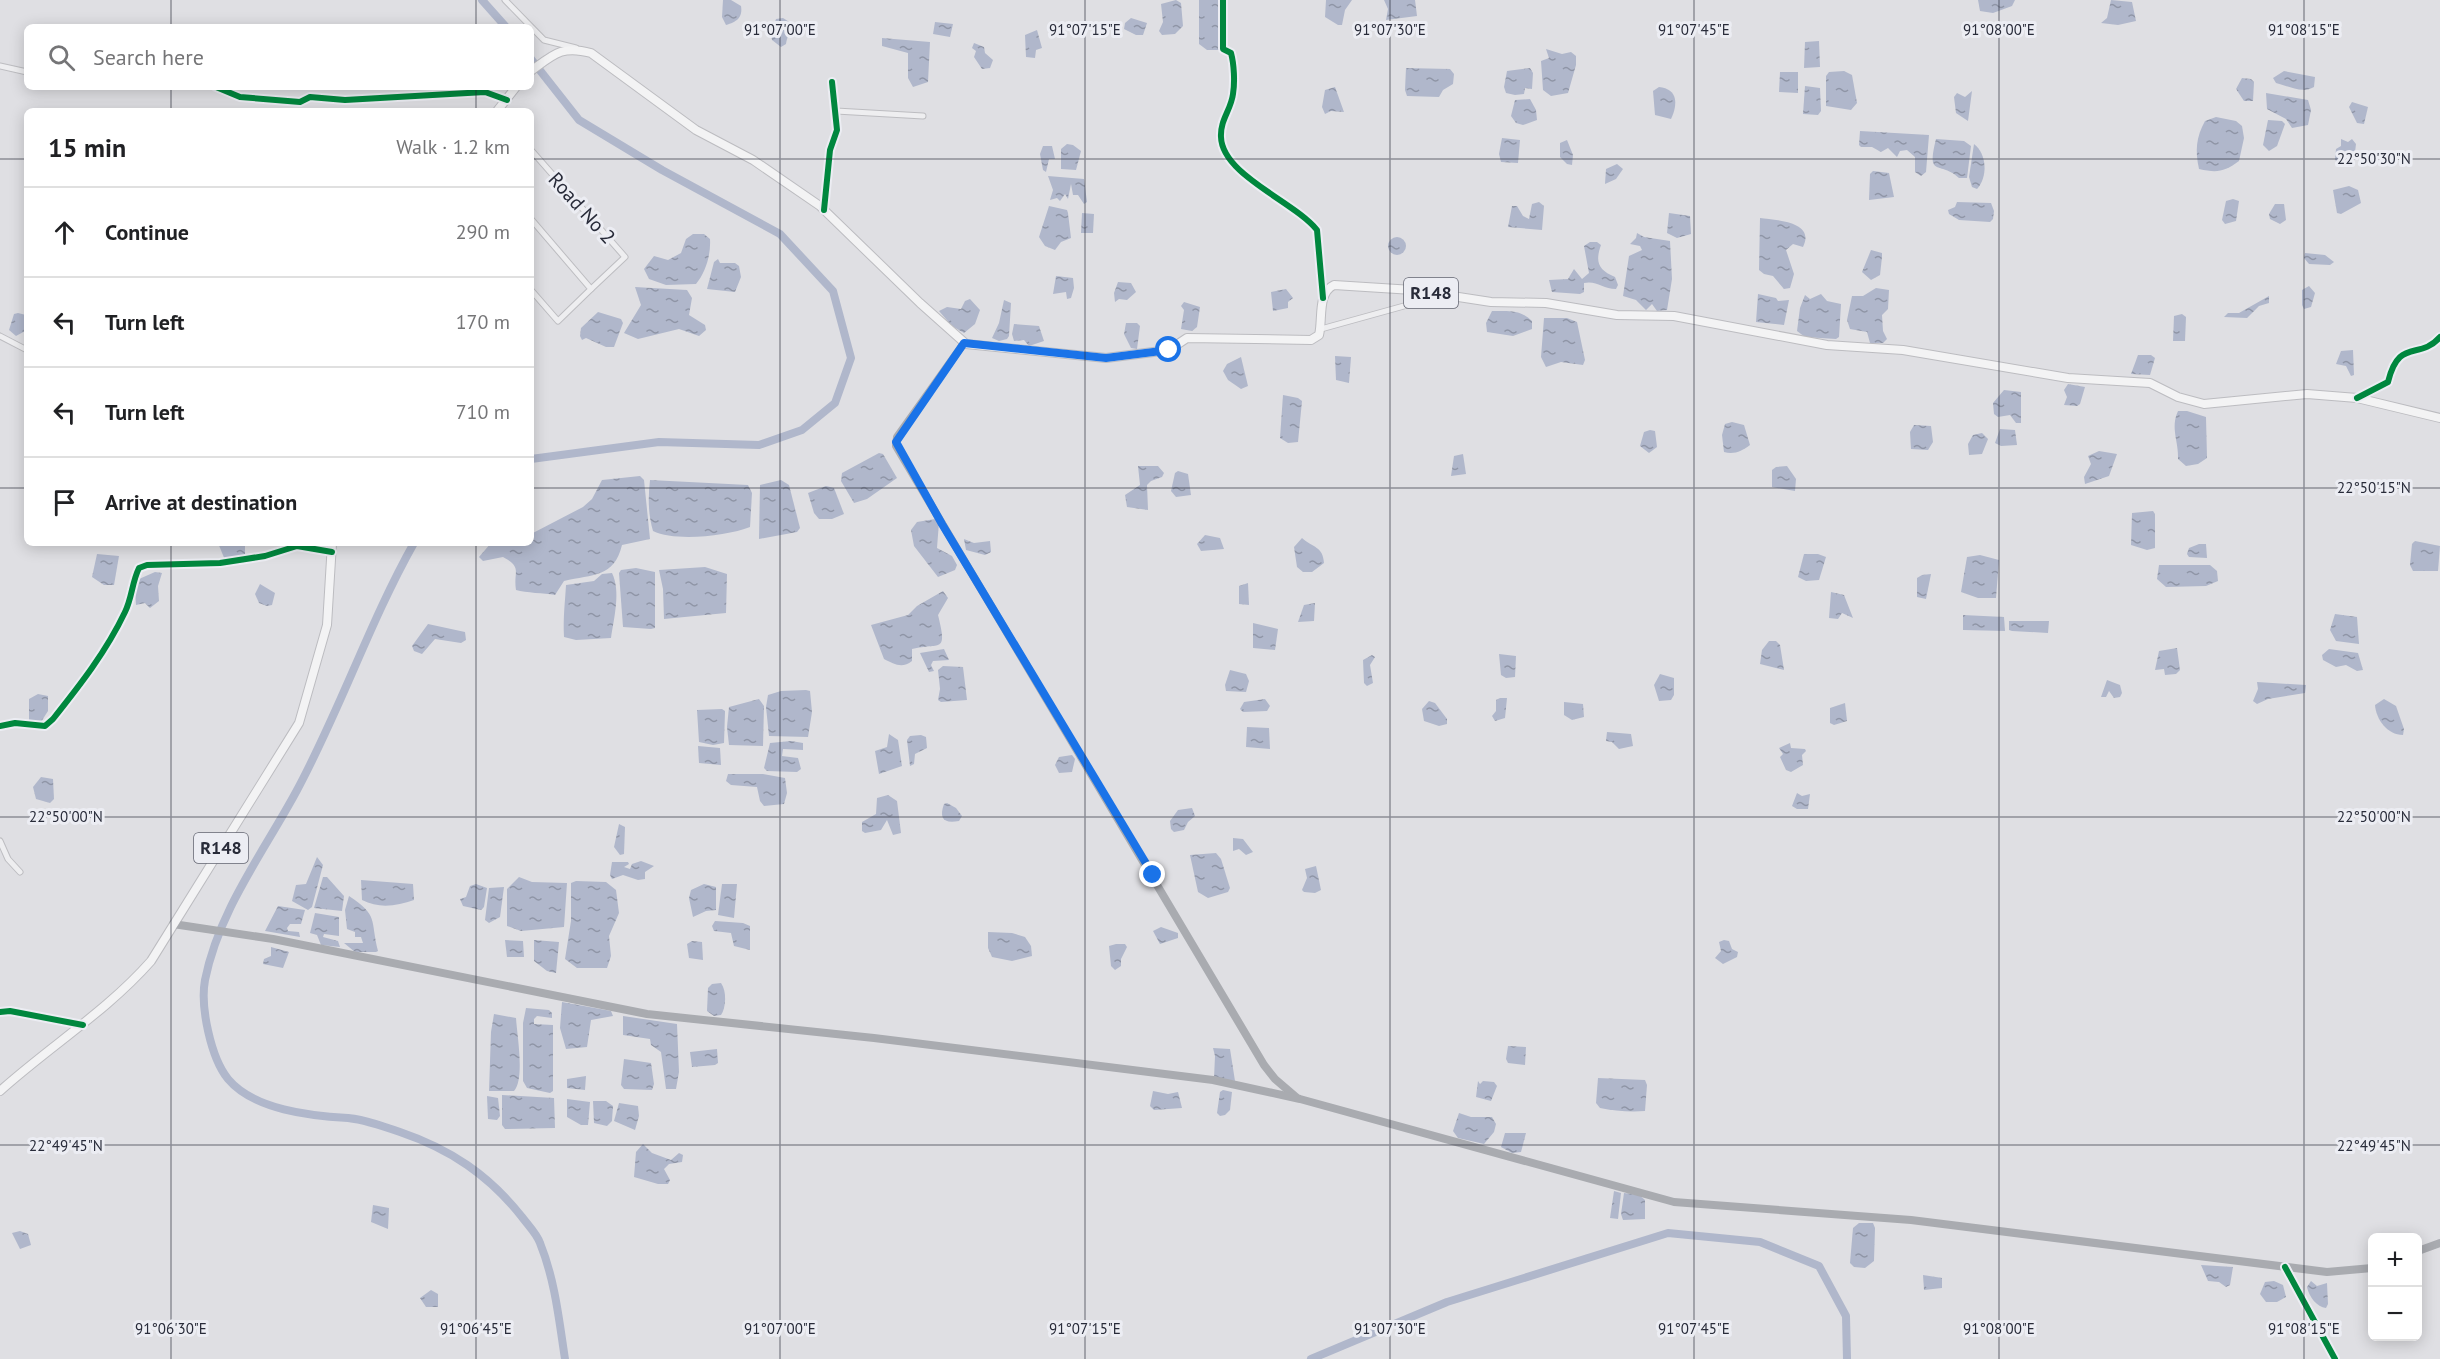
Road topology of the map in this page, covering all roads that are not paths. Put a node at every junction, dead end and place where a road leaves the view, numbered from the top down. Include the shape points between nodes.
1 (505, 0) edge
2 (1223, 0) edge
3 (528, 24) edge
4 (534, 30) edge
5 (577, 49) junction
6 (0, 66) edge
7 (534, 69) edge
8 (24, 71) edge
9 (832, 82) dead end
10 (223, 90) edge
11 (514, 90) edge
12 (507, 100) junction
13 (501, 108) edge
14 (836, 111) junction
15 (923, 116) dead end
16 (534, 153) edge
17 (824, 210) junction
18 (534, 222) edge
19 (591, 289) junction
20 (534, 293) edge
21 (1442, 295) junction
22 (1323, 298) junction
23 (1321, 329) junction
24 (0, 336) edge
25 (2440, 337) edge
26 (964, 343) junction
27 (24, 348) edge
28 (2357, 398) junction
29 (2440, 418) edge
30 (332, 547) edge
31 (0, 726) edge
32 (0, 841) edge
33 (20, 872) dead end
34 (173, 924) junction
35 (0, 1012) edge
36 (83, 1025) junction
37 (0, 1091) edge
38 (1300, 1099) junction
39 (2440, 1243) edge
40 (2422, 1250) edge
41 (2285, 1267) junction
42 (2368, 1268) edge
43 (2335, 1359) edge

1 - 3 street
2 - 22 street via 1223,49 1231,53 1234,80 1222,120 1222,148 1267,193 1296,210 1317,230
4 - 5 street via 544,40
5 - 7 main road via 558,51
5 - 17 main road via 591,53 696,130 753,160
6 - 8 street
9 - 14 street
10 - 12 street via 240,97 300,102 309,97 345,100 485,92
11 - 12 main road
12 - 13 main road
14 - 15 street
14 - 17 street via 837,130 830,150
16 - 19 street, Road No 2 via 625,257
17 - 26 main road
18 - 19 street
19 - 20 street via 558,321
21 - 22 main road, R148 via 1334,285
21 - 23 street
21 - 28 main road, R148 via 1491,302 1546,303 1617,315 1674,316 1827,345 1903,350 2068,378 2150,382 2178,397 2204,404 2307,394
22 - 23 main road
23 - 26 main road via 1320,335 1311,340 1187,338 1169,350 1106,358
24 - 27 street
25 - 28 street via 2432,345 2401,355 2392,365 2388,382
26 - 38 main road via 897,437 896,446 1264,1065
28 - 29 main road, R148
30 - 31 street via 297,546 220,563 139,568 126,610 108,646 53,719 45,726
30 - 34 main road, R148 via 327,625 299,723
32 - 33 street via 8,859
34 - 36 main road, R148 via 136,978
34 - 38 main road via 355,955 647,1014 1178,1076
35 - 36 street
36 - 37 main road, R148
38 - 41 main road via 1674,1202 1978,1227
39 - 40 main road
41 - 42 main road via 2327,1272
41 - 43 street

